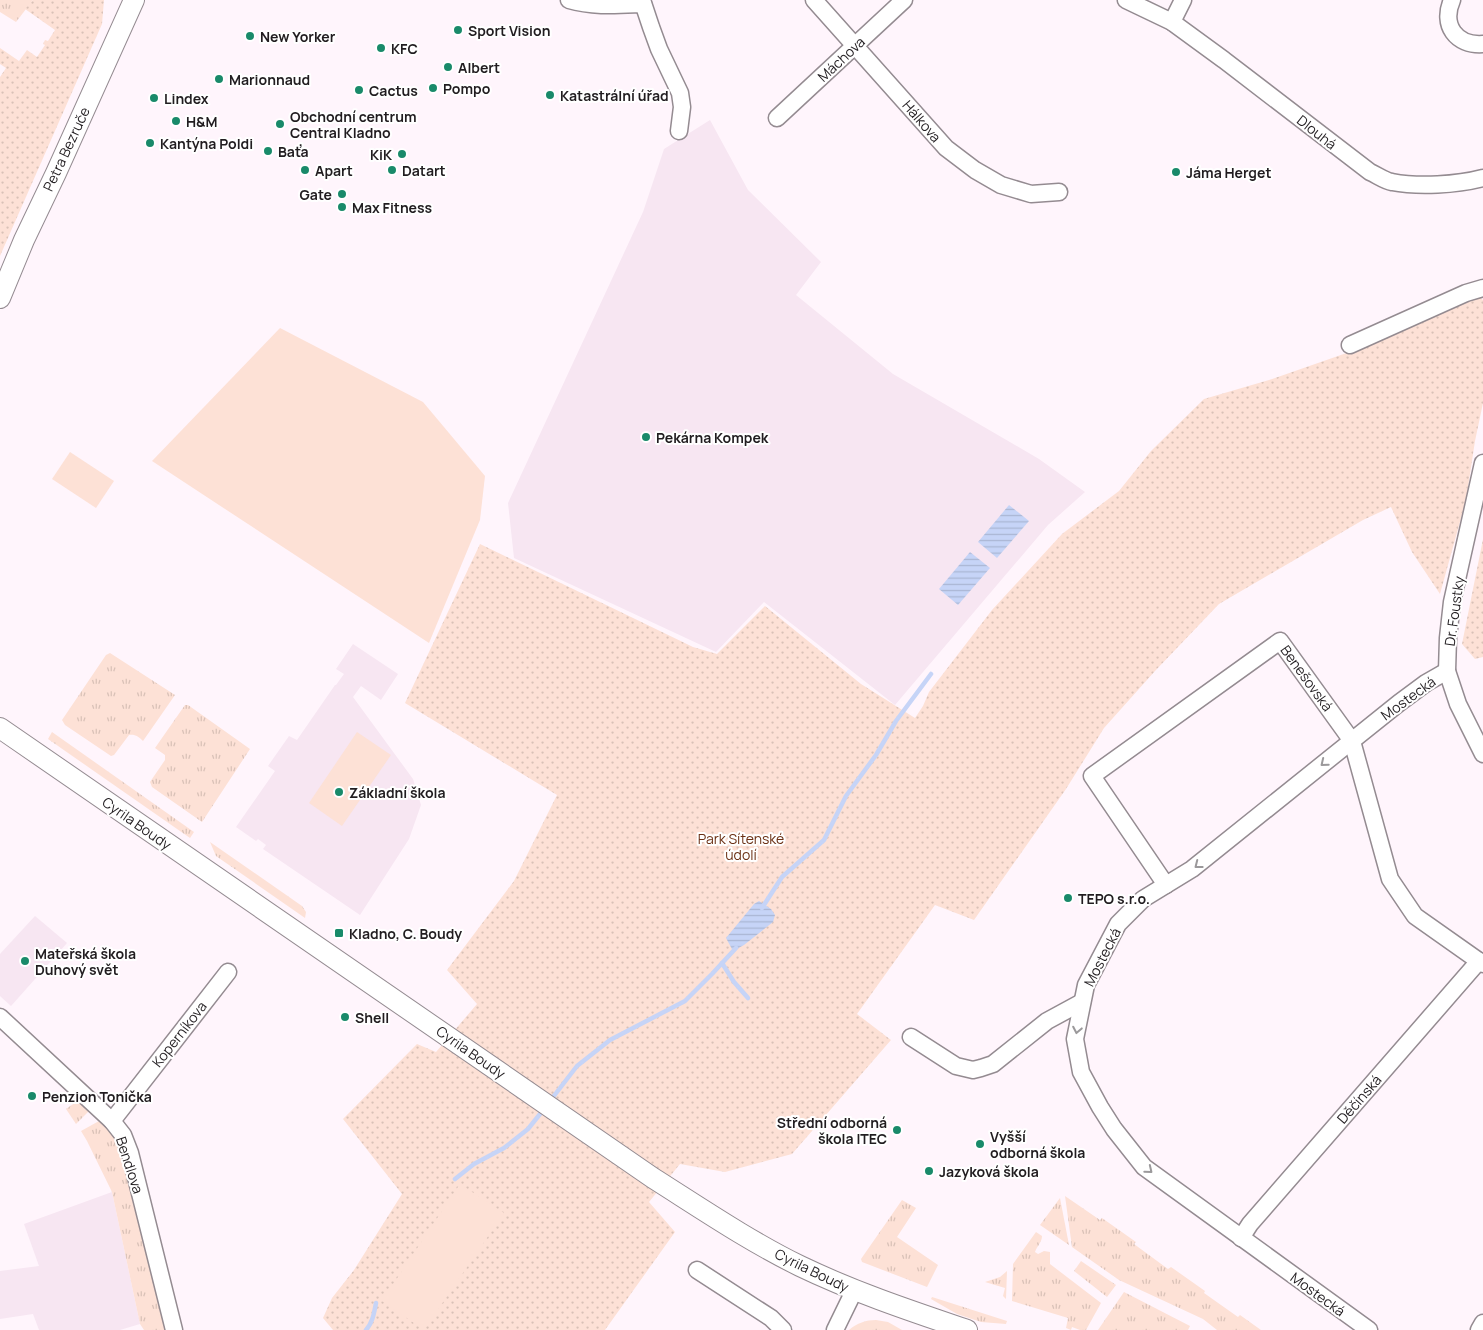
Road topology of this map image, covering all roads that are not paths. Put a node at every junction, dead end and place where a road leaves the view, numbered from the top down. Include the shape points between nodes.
1 (134, 0) edge
2 (568, 0) edge
3 (814, 0) edge
4 (904, 0) edge
5 (1126, 0) edge
6 (1183, 0) edge
7 (1452, 0) edge
8 (643, 2) edge
9 (1172, 22) junction
10 (1483, 44) edge
11 (855, 45) junction
12 (777, 118) dead end
13 (680, 124) dead end
14 (1483, 178) edge
15 (1059, 192) dead end
16 (1483, 288) edge
17 (0, 298) edge
18 (1350, 345) dead end
19 (1483, 464) edge
20 (1447, 671) junction
21 (0, 728) edge
22 (1352, 741) junction
23 (1483, 754) edge
24 (1166, 885) junction
25 (1481, 962) edge
26 (228, 972) dead end
27 (1082, 1002) junction
28 (0, 1017) edge
29 (911, 1037) dead end
30 (112, 1121) junction
31 (1241, 1238) junction
32 (697, 1270) dead end
33 (854, 1290) junction
34 (1483, 1323) edge
35 (174, 1330) edge
36 (783, 1330) edge
37 (836, 1330) edge
38 (967, 1330) edge
39 (1369, 1330) edge
40 (1479, 1330) edge

1 - 17 street, Petra Bezruče
2 - 8 street via 610,6
3 - 11 street, Hálkova
4 - 11 street, Máchova
5 - 9 street, Dlouhá
6 - 9 street
7 - 10 street via 1448,18 1455,35 1472,44
8 - 13 street via 659,48 680,93
9 - 14 street, Dlouhá via 1370,172 1391,182 1416,184 1453,184
11 - 12 street, Máchova
11 - 15 street, Hálkova via 946,148 974,170 1001,185 1031,194
16 - 18 street
19 - 20 street, Dr. Foustky via 1452,602
20 - 22 street, Mostecká via 1426,683
20 - 23 street, Dr. Foustky via 1458,704
21 - 33 street, Cyrila Boudy via 653,1178 744,1236
22 -> 24 street, Mostecká via 1192,869
22 - 24 street, Benešovská via 1280,641 1092,776
22 - 25 street, Benešovská via 1390,879 1414,916
24 - 27 street, Mostecká via 1143,899 1118,924 1086,985
25 - 31 street, Děčínská
26 - 30 street, Koperníkova
27 - 29 street via 1047,1021 993,1064 973,1070 956,1066
27 -> 31 street, Mostecká via 1075,1039 1081,1072 1114,1129 1144,1167
28 - 30 street, Bendlova
30 - 35 street, Bendlova via 123,1135 130,1153
31 - 39 street, Mostecká
32 - 36 street via 771,1318
33 - 37 street
33 - 38 street, Cyrila Boudy
34 - 40 street

